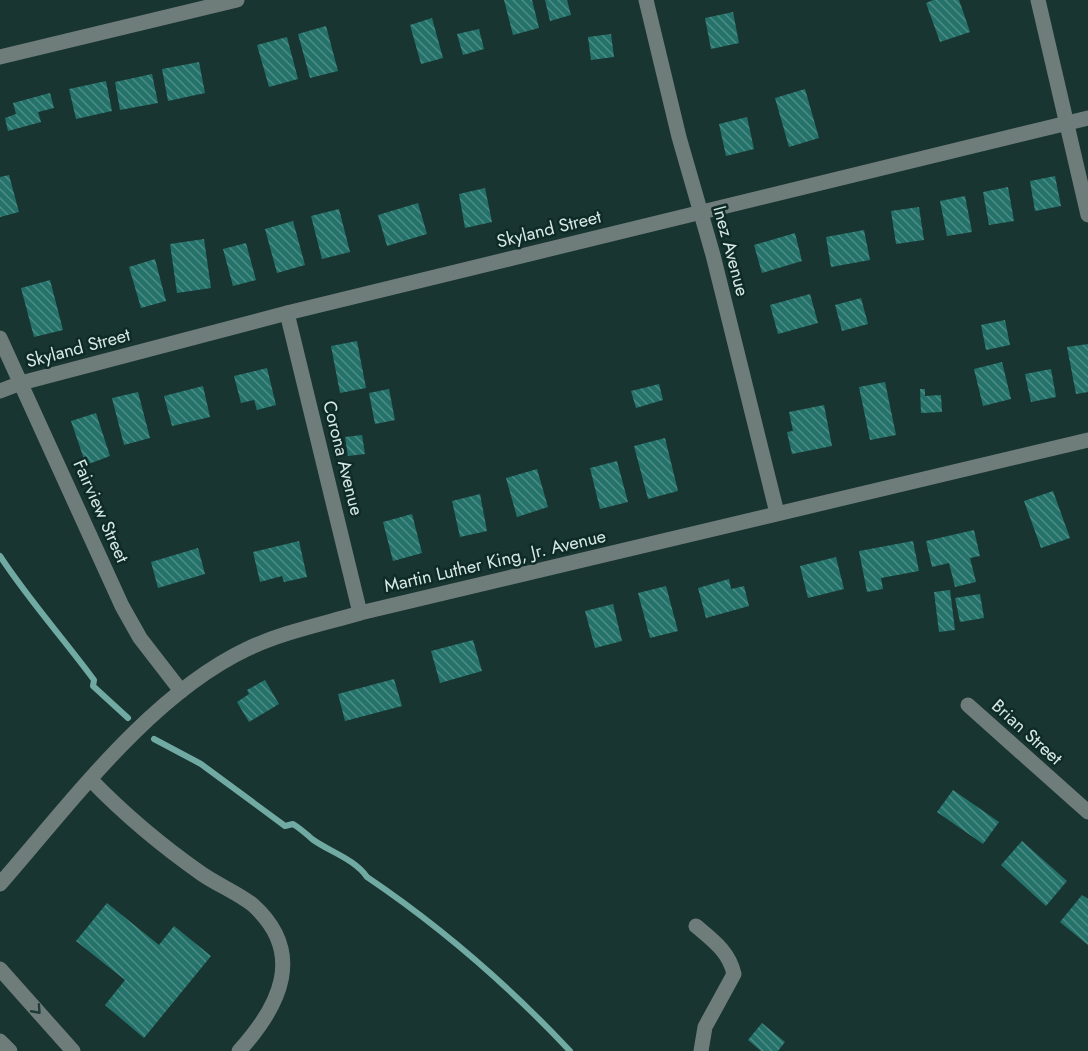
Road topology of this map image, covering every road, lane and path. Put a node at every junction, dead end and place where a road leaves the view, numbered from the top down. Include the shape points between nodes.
1 (237, 0) edge
2 (646, 0) edge
3 (1038, 0) edge
4 (0, 57) edge
5 (1088, 118) edge
6 (1067, 122) junction
7 (700, 212) junction
8 (1088, 215) edge
9 (287, 313) junction
10 (0, 338) edge
11 (21, 383) junction
12 (0, 391) edge
13 (1088, 440) edge
14 (777, 513) junction
15 (360, 613) junction
16 (181, 691) junction
17 (968, 705) dead end
18 (91, 780) junction
19 (1088, 812) edge
20 (0, 884) edge
21 (696, 926) dead end
22 (0, 969) edge
23 (0, 1041) edge
24 (10, 1051) edge
25 (73, 1051) edge
26 (239, 1051) edge
27 (702, 1051) edge

1 - 4 street
2 - 7 street, Inez Avenue
3 - 6 street
5 - 6 street, Skyland Street
6 - 7 street, Skyland Street
6 - 8 street
7 - 9 street, Skyland Street
7 - 14 street, Inez Avenue
9 - 11 street, Skyland Street
9 - 15 street, Corona Avenue
10 - 11 street, Fairview Street
11 - 12 street, Skyland Street
11 - 16 street, Fairview Street via 122,606 140,638
13 - 14 street, Martin Luther King, Jr. Avenue
14 - 15 street, Martin Luther King, Jr. Avenue
15 - 16 street, Martin Luther King, Jr. Avenue via 248,648
16 - 18 street, Martin Luther King, Jr. Avenue
17 - 19 street, Brian Street
18 - 20 street, Martin Luther King, Jr. Avenue
18 - 26 street via 122,812 203,875 252,904 276,931 284,956 281,986 268,1016
21 - 27 street via 722,948 731,960 734,974 705,1027
22 -> 25 street
23 - 24 street

